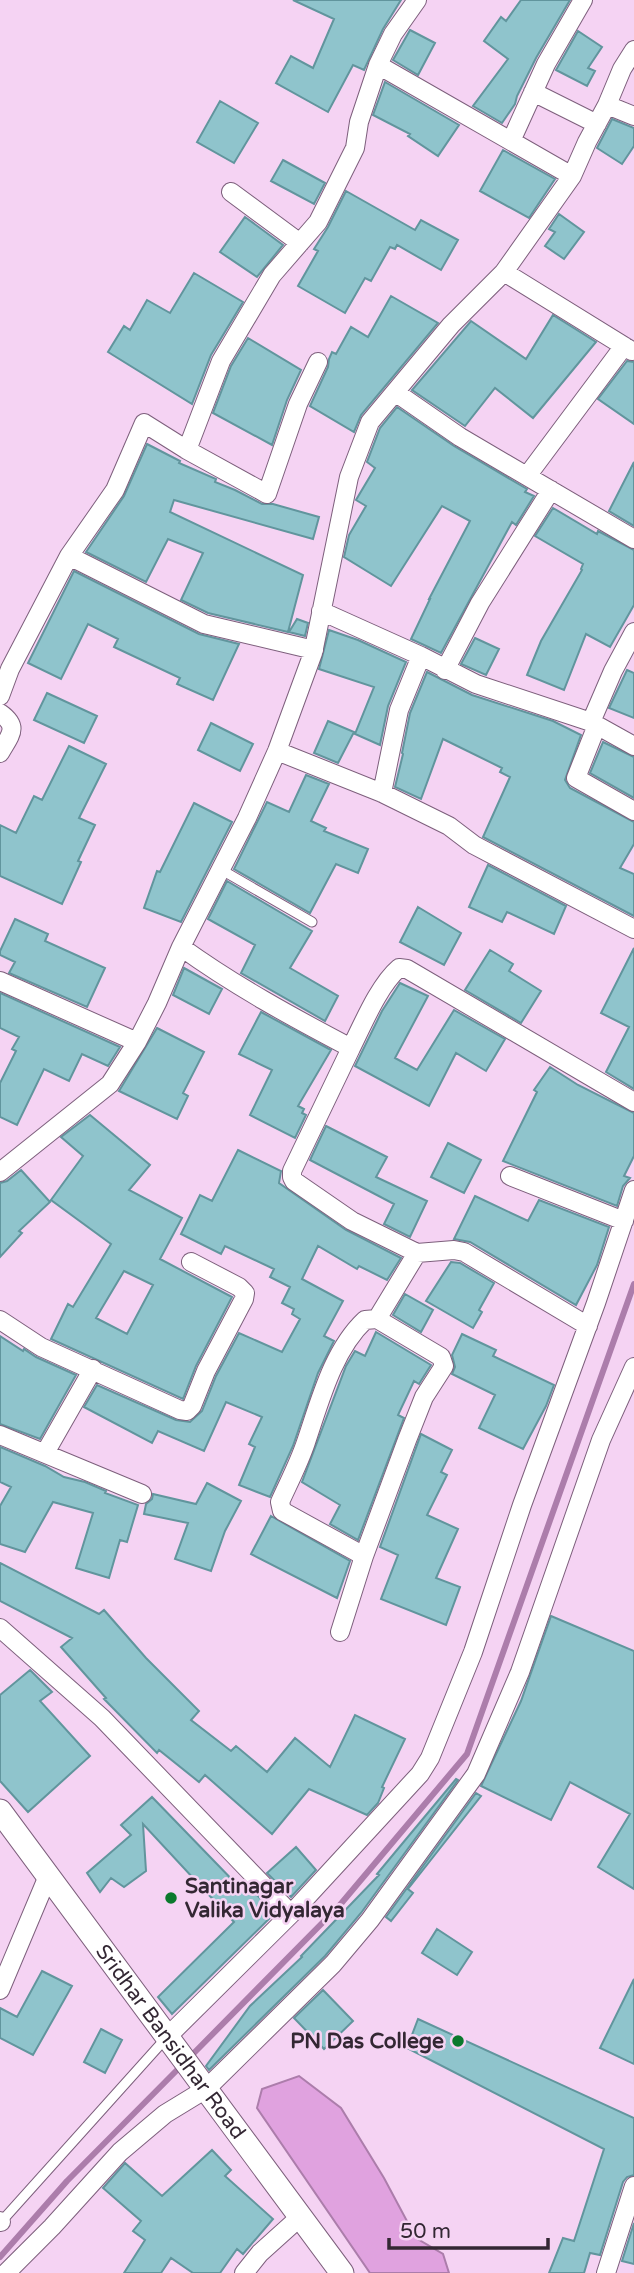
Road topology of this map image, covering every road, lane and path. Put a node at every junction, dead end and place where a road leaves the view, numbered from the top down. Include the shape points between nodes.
1 (416, 0) edge
2 (583, 0) edge
3 (634, 50) edge
4 (378, 65) junction
5 (533, 92) junction
6 (607, 105) junction
7 (634, 116) edge
8 (597, 124) junction
9 (511, 141) junction
10 (572, 176) junction
11 (231, 192) dead end
12 (300, 243) junction
13 (504, 272) junction
14 (629, 349) edge
15 (318, 362) dead end
16 (395, 393) junction
17 (187, 450) junction
18 (527, 476) junction
19 (551, 490) junction
20 (634, 539) edge
21 (69, 556) junction
22 (321, 611) junction
23 (634, 632) edge
24 (314, 650) junction
25 (421, 656) junction
26 (445, 670) junction
27 (0, 696) edge
28 (0, 713) edge
29 (594, 724) junction
30 (634, 746) edge
31 (277, 751) junction
32 (0, 753) edge
33 (382, 793) junction
34 (634, 811) edge
35 (220, 869) junction
36 (312, 922) dead end
37 (634, 929) edge
38 (181, 947) junction
39 (0, 981) edge
40 (137, 1042) junction
41 (351, 1048) junction
42 (634, 1102) edge
43 (0, 1172) edge
44 (510, 1176) dead end
45 (634, 1190) edge
46 (624, 1222) junction
47 (417, 1254) junction
48 (191, 1262) dead end
49 (377, 1319) junction
50 (0, 1320) edge
51 (588, 1326) junction
52 (634, 1367) edge
53 (93, 1369) junction
54 (0, 1435) edge
55 (45, 1453) junction
56 (142, 1494) dead end
57 (364, 1556) junction
58 (0, 1628) edge
59 (340, 1632) dead end
60 (0, 1811) edge
61 (48, 1876) junction
62 (291, 1914) junction
63 (5, 1968) edge
64 (0, 1990) edge
65 (177, 2051) junction
66 (206, 2089) junction
67 (634, 2186) edge
68 (300, 2217) junction
69 (0, 2222) edge
70 (6, 2273) edge
71 (244, 2273) edge
72 (342, 2273) edge
73 (606, 2273) edge

1 - 4 street
2 - 5 street
3 - 6 street
4 - 9 street
4 - 12 street via 355,148 318,222
5 - 8 street
5 - 9 street
6 - 7 street
6 - 8 street
8 - 10 street
9 - 10 street
10 - 13 street
11 - 12 street
12 - 17 street via 272,275 221,361
13 - 14 street
13 - 16 street via 451,324
14 - 18 street
15 - 17 street via 298,404 267,494
16 - 18 street
16 - 22 street via 370,422 359,446
17 - 21 street via 144,423 115,491
18 - 19 street
19 - 20 street
19 - 26 street via 480,603
21 - 24 street via 204,624
21 - 27 street
22 - 24 street
22 - 25 street
23 - 29 street via 613,671
24 - 31 street
25 - 26 street
25 - 33 street via 399,710
26 - 29 street
28 - 32 street via 12,725
29 - 30 street
29 - 34 street via 576,778
31 - 33 street
31 - 35 street
33 - 37 street
35 - 36 lane
35 - 38 street
38 - 40 street
38 - 41 street via 267,1004
39 - 40 street
40 - 43 street via 110,1084
41 - 42 street via 394,972 407,969
41 - 47 street via 292,1177 352,1221
44 - 46 street
45 - 46 street
46 - 51 street
47 - 49 street
47 - 51 street via 464,1252
48 - 53 street via 245,1293 192,1406 180,1410
49 - 57 street via 441,1357 443,1366 424,1397
49 - 57 street via 365,1320 354,1330 329,1377 280,1502 282,1511
50 - 53 street via 41,1347
51 - 62 street via 473,1652 430,1758
52 - 66 street via 601,1440 520,1672 476,1774 333,1964
53 - 55 street
54 - 55 street
55 - 56 street
57 - 59 street
58 - 62 street via 102,1718
60 - 61 street, Sridhar Bansidhar Road
61 - 63 street
61 - 65 street, Sridhar Bansidhar Road
62 - 65 street
63 - 64 street
65 - 66 street, Sridhar Bansidhar Road
65 - 69 lane
66 - 68 street, Sridhar Bansidhar Road
66 - 70 street via 165,2113 120,2152
67 - 73 street
68 - 71 street
68 - 72 street, Sridhar Bansidhar Road

